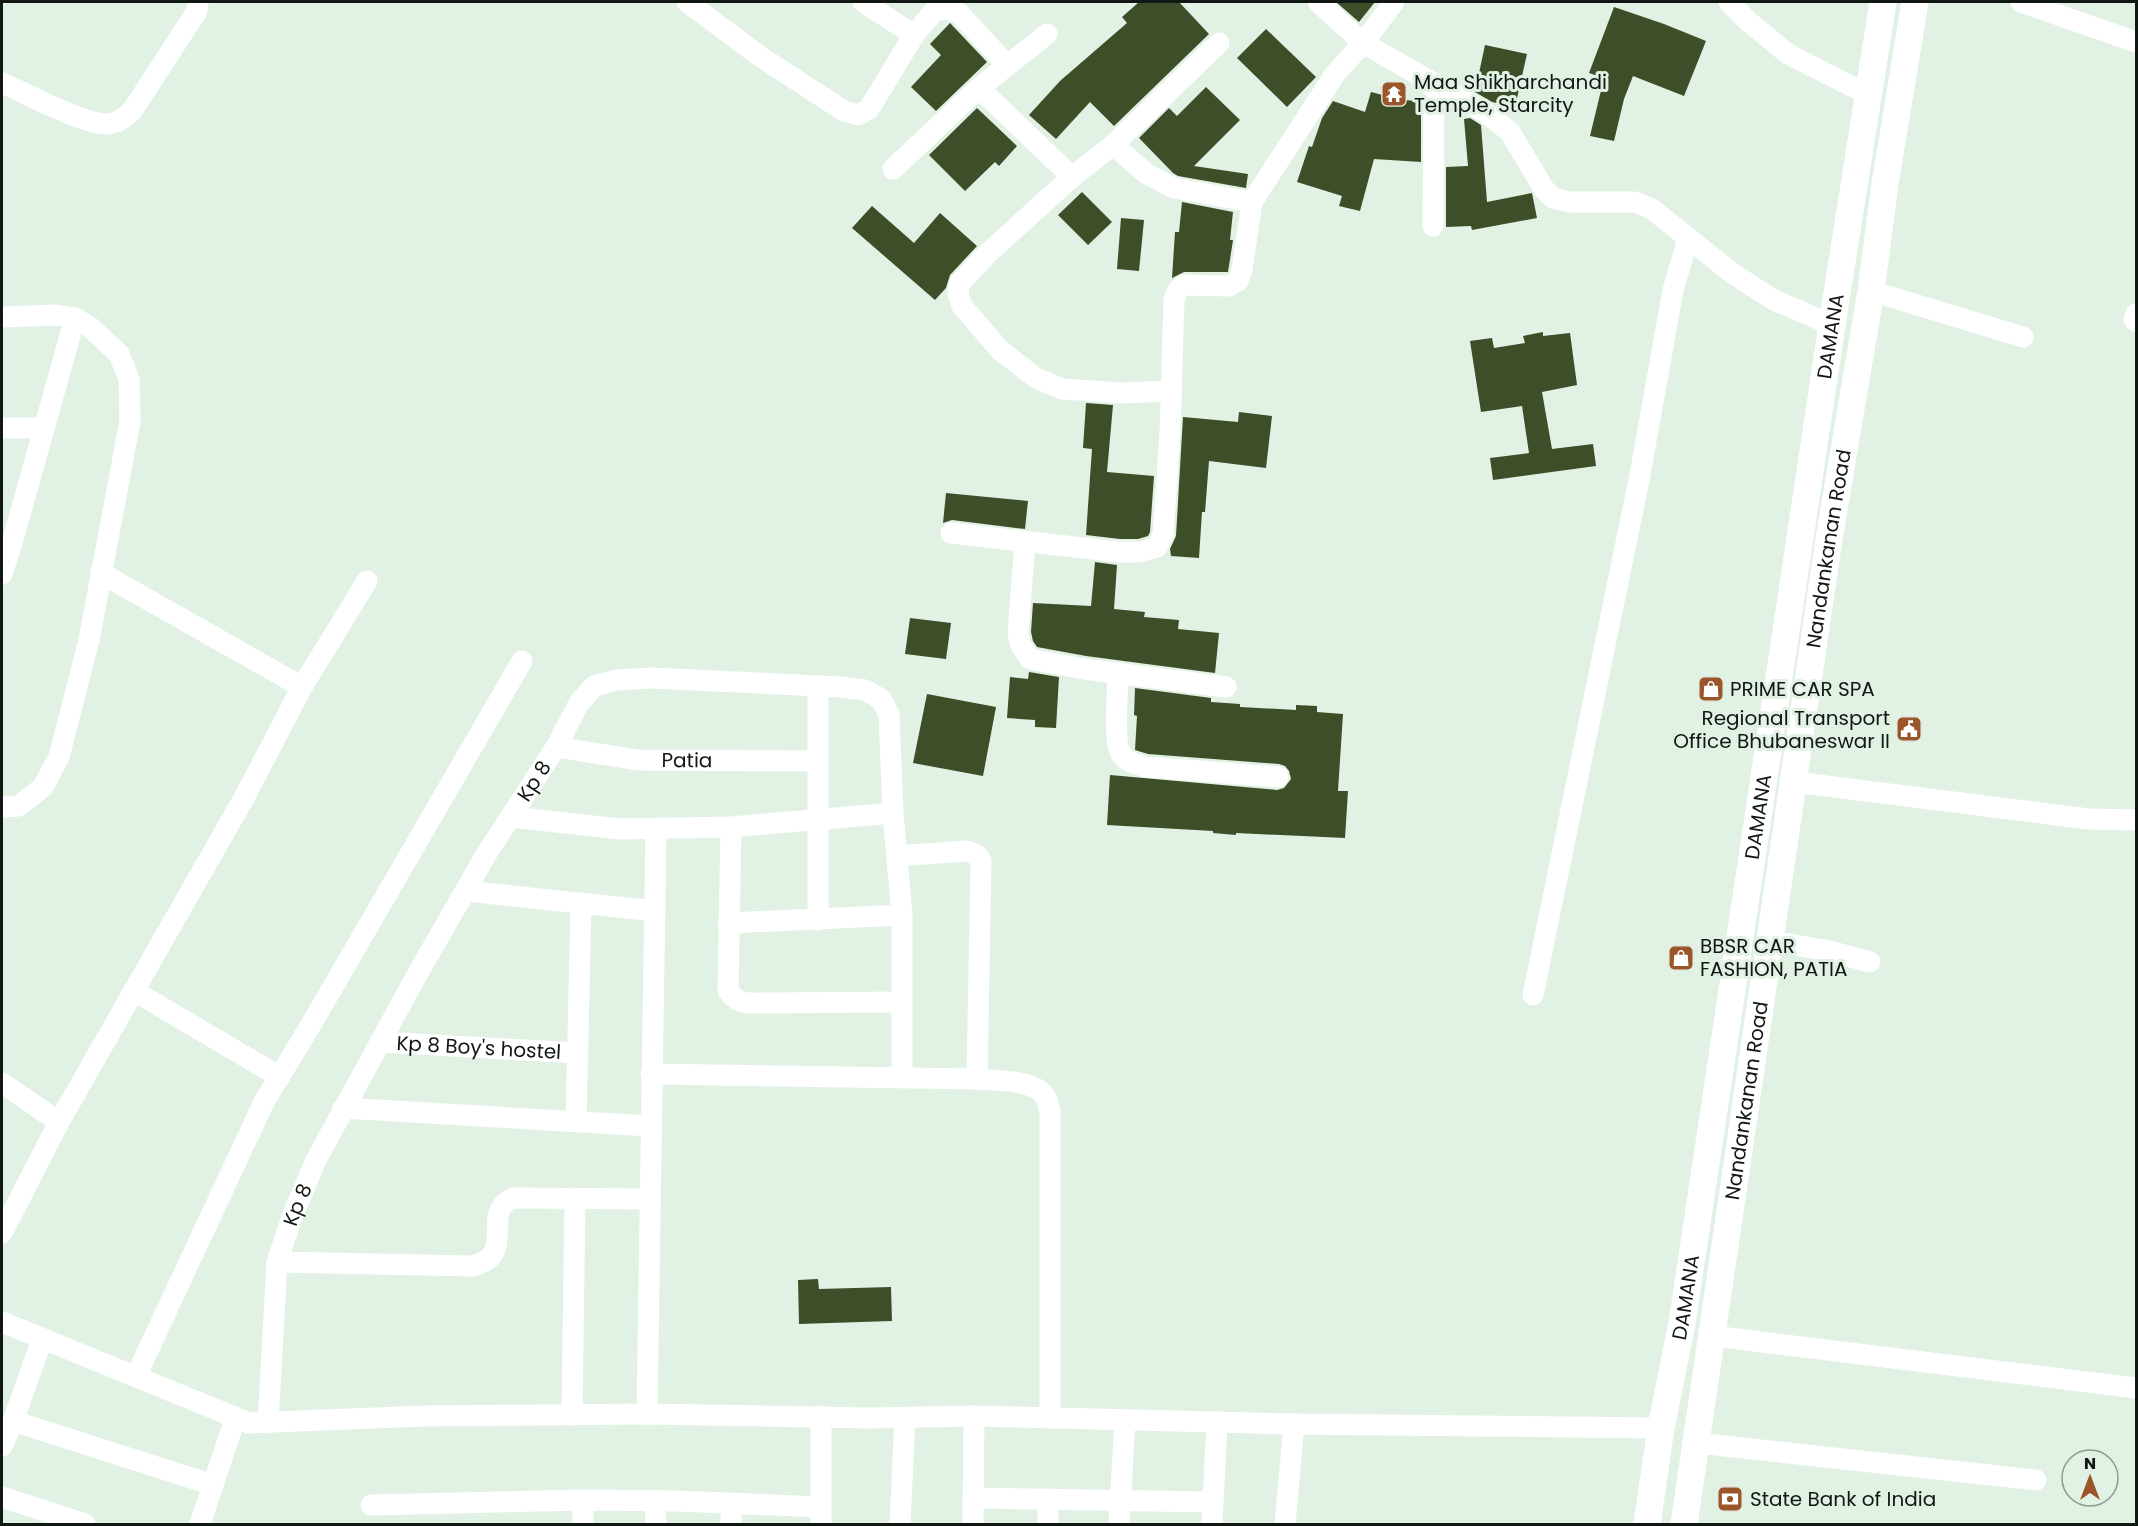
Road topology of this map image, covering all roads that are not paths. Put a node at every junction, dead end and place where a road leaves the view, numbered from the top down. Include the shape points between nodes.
1 (198, 2) edge
2 (687, 2) edge
3 (863, 2) edge
4 (1318, 2) edge
5 (1394, 2) edge
6 (1729, 2) edge
7 (1883, 2) edge
8 (1915, 2) edge
9 (2021, 2) edge
10 (945, 5) edge
11 (1047, 34) dead end
12 (914, 35) junction
13 (2136, 42) edge
14 (1219, 43) dead end
15 (1363, 44) junction
16 (1007, 65) junction
17 (2, 82) edge
18 (1434, 84) junction
19 (979, 88) junction
20 (1869, 95) junction
21 (1113, 145) junction
22 (894, 169) dead end
23 (1072, 177) junction
24 (1252, 202) junction
25 (1433, 226) dead end
26 (1688, 239) junction
27 (1871, 291) junction
28 (2136, 314) edge
29 (2, 317) edge
30 (75, 318) junction
31 (2136, 321) edge
32 (1832, 325) junction
33 (2023, 337) dead end
34 (1172, 391) junction
35 (2, 428) edge
36 (44, 428) junction
37 (10, 519) edge
38 (951, 533) dead end
39 (1025, 542) junction
40 (101, 573) junction
41 (2, 574) edge
42 (367, 581) dead end
43 (522, 661) dead end
44 (1118, 674) junction
45 (818, 686) junction
46 (302, 687) junction
47 (1226, 687) dead end
48 (556, 747) junction
49 (818, 761) junction
50 (1278, 777) dead end
51 (1794, 782) junction
52 (2, 807) edge
53 (893, 813) junction
54 (511, 817) junction
55 (818, 818) junction
56 (2136, 820) edge
57 (731, 826) junction
58 (656, 828) junction
59 (897, 856) junction
60 (466, 891) junction
61 (581, 903) junction
62 (655, 912) junction
63 (902, 915) junction
64 (818, 920) junction
65 (728, 922) junction
66 (1771, 941) junction
67 (1870, 962) dead end
68 (134, 991) junction
69 (1533, 995) dead end
70 (902, 1002) junction
71 (380, 1042) junction
72 (578, 1053) junction
73 (651, 1074) junction
74 (280, 1077) junction
75 (902, 1077) junction
76 (977, 1079) junction
77 (2, 1083) edge
78 (343, 1108) junction
79 (576, 1120) junction
80 (59, 1122) junction
81 (650, 1126) junction
82 (1710, 1132) junction
83 (1742, 1136) junction
84 (575, 1198) junction
85 (650, 1199) junction
86 (2, 1233) edge
87 (277, 1262) junction
88 (2, 1322) edge
89 (1713, 1336) junction
90 (42, 1340) junction
91 (136, 1376) junction
92 (2136, 1388) edge
93 (647, 1414) junction
94 (572, 1415) junction
95 (821, 1416) junction
96 (974, 1416) junction
97 (905, 1418) junction
98 (1050, 1418) junction
99 (235, 1419) junction
100 (1125, 1420) junction
101 (13, 1421) junction
102 (1217, 1422) junction
103 (268, 1423) junction
104 (1294, 1424) junction
105 (1661, 1428) junction
106 (1697, 1443) junction
107 (2, 1446) edge
108 (2036, 1480) dead end
109 (213, 1485) junction
110 (2, 1497) edge
111 (973, 1498) junction
112 (1048, 1499) junction
113 (583, 1500) junction
114 (1119, 1500) junction
115 (655, 1501) junction
116 (1213, 1502) junction
117 (371, 1504) dead end
118 (731, 1514) edge
119 (821, 1516) edge
120 (84, 1524) edge
121 (200, 1524) edge
122 (583, 1524) edge
123 (656, 1524) edge
124 (900, 1524) edge
125 (973, 1524) edge
126 (1048, 1524) edge
127 (1119, 1524) edge
128 (1212, 1524) edge
129 (1285, 1524) edge
130 (1647, 1524) edge
131 (1684, 1524) edge

1 - 17 street via 197,11 132,111 121,121 90,122
2 - 12 street via 761,57 844,111 858,115 869,109
3 - 12 street
4 - 15 street
5 - 15 street
6 - 20 street via 1788,54
7 - 20 main road, DAMANA
8 - 27 main road, Nandankanan Road
9 - 13 street
10 - 12 street via 935,10
10 - 16 street via 959,13
11 - 16 street
14 - 21 street
15 - 18 street
15 - 24 street via 1335,74
16 - 19 street
18 - 25 street
18 - 26 street via 1486,113 1510,132 1553,198 1570,202 1635,202 1652,209
19 - 22 street
19 - 23 street
20 - 32 main road, DAMANA
21 - 23 street
21 - 24 street via 1147,174 1174,188
23 - 34 street via 959,284 962,306 1000,350 1036,378 1062,389
24 - 34 street via 1238,281 1229,286 1184,285 1178,290 1174,300
26 - 32 street via 1772,299
26 - 69 street via 1673,290 1639,480
27 - 33 street
27 - 51 main road, Nandankanan Road via 1829,539
28 - 31 street
29 - 30 street
30 - 36 street
30 - 40 street via 119,354 129,379 130,421
32 - 82 main road, DAMANA
34 - 39 street via 1162,536 1157,547 1119,552
35 - 36 street
36 - 37 street
37 - 41 street
38 - 39 street
39 - 44 street via 1018,633 1030,659
40 - 46 street
40 - 52 street via 89,640 59,757 43,787 19,806
42 - 46 street
43 - 74 street
44 - 47 street
44 - 50 street via 1116,741 1120,754 1130,762 1146,767
45 - 48 street, Kp 8 via 651,678 617,680 594,686 579,703
45 - 49 street
45 - 53 street, Kp 8 via 865,690 880,699 889,714
46 - 68 street
48 - 49 street, Patia via 638,760
48 - 54 street, Kp 8
49 - 55 street
51 - 56 street via 2089,819
51 - 66 main road, Nandankanan Road
53 - 55 street
53 - 59 street, Kp 8
54 - 58 street via 620,829
54 - 60 street, Kp 8
55 - 57 street
55 - 64 street
57 - 58 street
57 - 65 street
58 - 62 street
59 - 63 street, Kp 8
59 - 76 street via 967,851 981,861
60 - 61 street
60 - 71 street, Kp 8
61 - 62 street
61 - 72 street
62 - 73 street
63 - 64 street
63 - 70 street, Kp 8
64 - 65 street
65 - 70 street via 728,990 741,1002
66 - 67 street
66 - 83 main road, Nandankanan Road
68 - 74 street
68 - 80 street
70 - 75 street, Kp 8
71 - 72 street, Kp 8 Boy's hostel
71 - 78 street, Kp 8
72 - 79 street
73 - 75 street
73 - 81 street
74 - 91 street via 264,1102
75 - 76 street
76 - 98 street via 1028,1084 1039,1088 1047,1098
77 - 80 street
78 - 79 street
78 - 87 street, Kp 8 via 316,1160
79 - 81 street
80 - 86 street
81 - 85 street
82 - 83 main road
82 - 105 main road, DAMANA via 1682,1323
83 - 89 main road, Nandankanan Road
84 - 85 street
84 - 87 street via 513,1198 503,1202 493,1257 472,1266
84 - 94 street
85 - 93 street
87 - 103 street, Kp 8
88 - 90 street
89 - 92 street
89 - 106 main road, Nandankanan Road
90 - 91 street
90 - 101 street
91 - 99 street
93 - 94 street
93 - 95 street
94 - 103 street
95 - 97 street
95 - 119 street
96 - 97 street
96 - 98 street
96 - 111 street
97 - 124 street
98 - 100 street
99 - 103 street
99 - 109 street
100 - 102 street
100 - 114 street
101 - 107 street
101 - 109 street
102 - 104 street
102 - 116 street
104 - 105 street
104 - 129 street
105 - 130 main road, DAMANA
106 - 108 street
106 - 131 main road, Nandankanan Road
109 - 121 street
110 - 120 street
111 - 112 street
111 - 125 street
112 - 114 street
112 - 126 street
113 - 115 street
113 - 117 street
113 - 122 street
114 - 116 street
114 - 127 street
115 - 118 street
115 - 123 street
116 - 128 street
118 - 119 street

